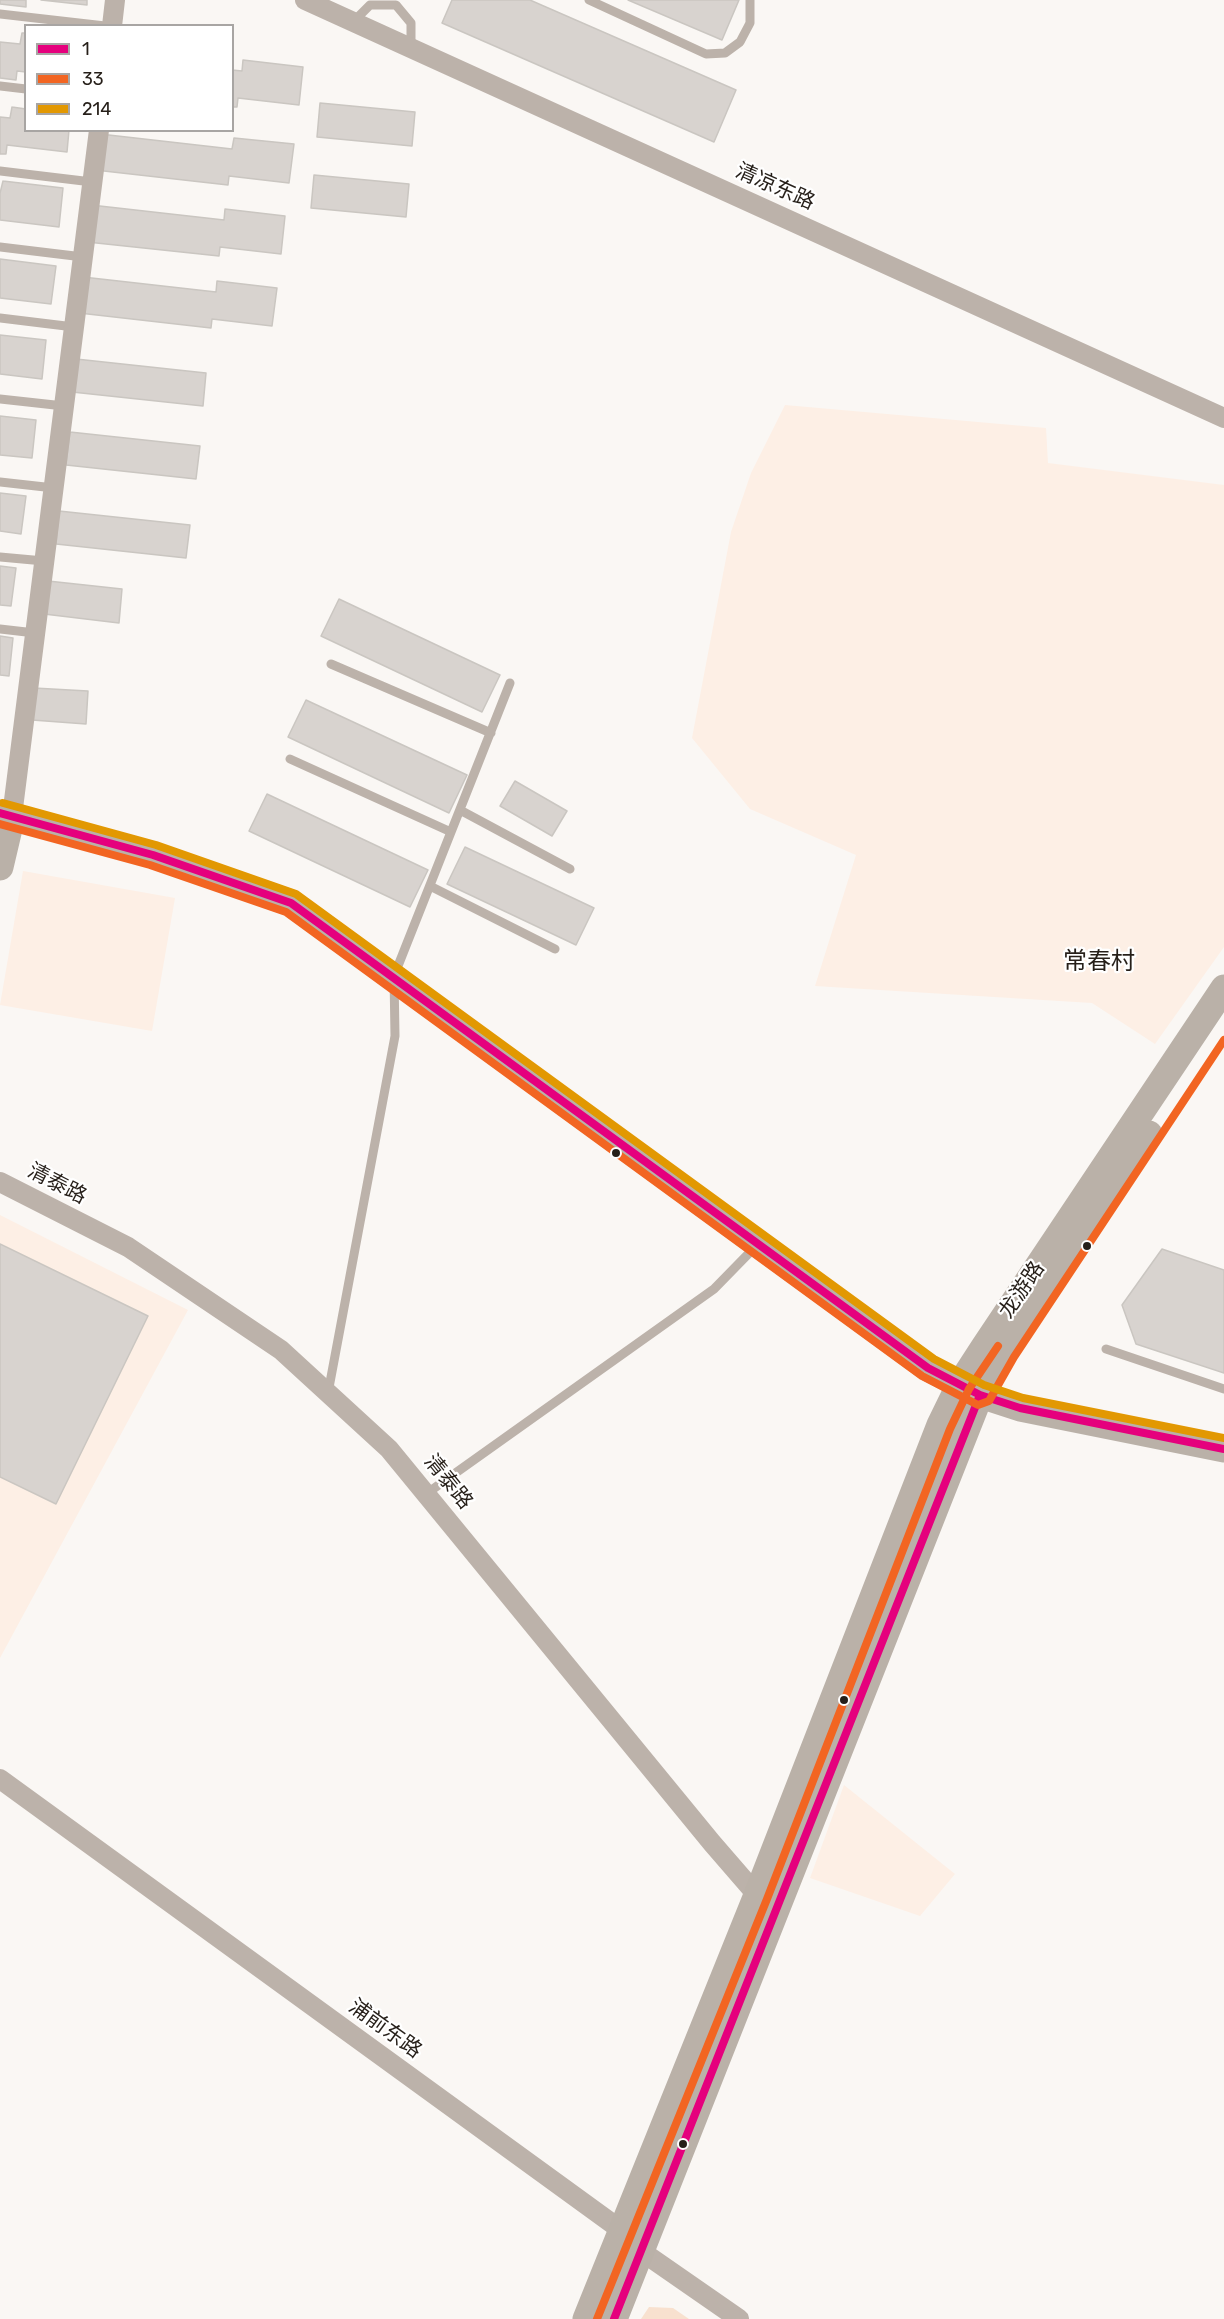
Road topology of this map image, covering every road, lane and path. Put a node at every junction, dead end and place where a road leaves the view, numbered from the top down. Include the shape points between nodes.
1 (115, 0) edge
2 (305, 0) edge
3 (588, 0) edge
4 (750, 0) edge
5 (398, 3) edge
6 (0, 14) edge
7 (353, 22) junction
8 (88, 24) edge
9 (112, 24) edge
10 (411, 48) junction
11 (0, 86) edge
12 (24, 88) edge
13 (99, 132) edge
14 (0, 171) edge
15 (92, 182) junction
16 (0, 248) edge
17 (83, 257) junction
18 (0, 318) edge
19 (74, 327) junction
20 (0, 399) edge
21 (64, 406) junction
22 (1224, 418) edge
23 (0, 482) edge
24 (54, 488) junction
25 (0, 556) edge
26 (44, 561) junction
27 (0, 628) edge
28 (35, 633) junction
29 (331, 664) dead end
30 (510, 683) dead end
31 (490, 733) junction
32 (290, 759) dead end
33 (460, 810) junction
34 (6, 814) edge
35 (451, 832) junction
36 (0, 867) edge
37 (570, 869) dead end
38 (430, 886) junction
39 (555, 949) dead end
40 (394, 976) junction
41 (1224, 988) edge
42 (1224, 1021) edge
43 (0, 1182) edge
44 (759, 1244) junction
45 (1106, 1349) dead end
46 (1224, 1389) edge
47 (970, 1390) junction
48 (328, 1393) junction
49 (1224, 1449) edge
50 (426, 1494) junction
51 (0, 1779) edge
52 (767, 1900) junction
53 (621, 2230) junction
54 (641, 2251) junction
55 (586, 2319) edge
56 (614, 2319) edge
57 (739, 2319) edge

1 - 9 street
2 - 7 street, 清凉东路
3 - 4 lane via 706,54 725,53 740,42 750,22
5 - 7 lane via 370,5
5 - 10 lane via 411,23
6 - 8 lane
7 - 10 street, 清凉东路
10 - 22 street, 清凉东路
11 - 12 lane
13 - 15 street
14 - 15 lane
15 - 17 street
16 - 17 lane
17 - 19 street
18 - 19 lane
19 - 21 street
20 - 21 lane
21 - 24 street
23 - 24 lane
24 - 26 street
25 - 26 lane
26 - 28 street
27 - 28 lane
28 - 34 street
29 - 31 lane
30 - 31 lane
31 - 33 lane
32 - 35 lane
33 - 35 lane
33 - 37 lane
34 - 36 main road
34 - 40 main road via 153,855 291,903
35 - 38 lane
38 - 39 lane
38 - 40 lane
40 - 44 main road
40 - 48 lane via 395,1036
41 - 47 main road, 龙游路
42 - 47 main road, 龙游路 via 1005,1351
43 - 48 street, 清泰路 via 128,1247 280,1350
44 - 47 main road via 928,1368
44 - 50 lane via 714,1289
45 - 46 lane
47 - 49 main road via 1020,1408
47 - 52 main road, 龙游路
48 - 50 street, 清泰路 via 389,1449
50 - 52 street, 清泰路
51 - 53 street, 浦前东路
52 - 53 main road, 龙游路
52 - 54 main road, 龙游路
53 - 54 street, 浦前东路
53 - 55 main road, 龙游路
54 - 56 main road, 龙游路
54 - 57 street, 浦前东路

